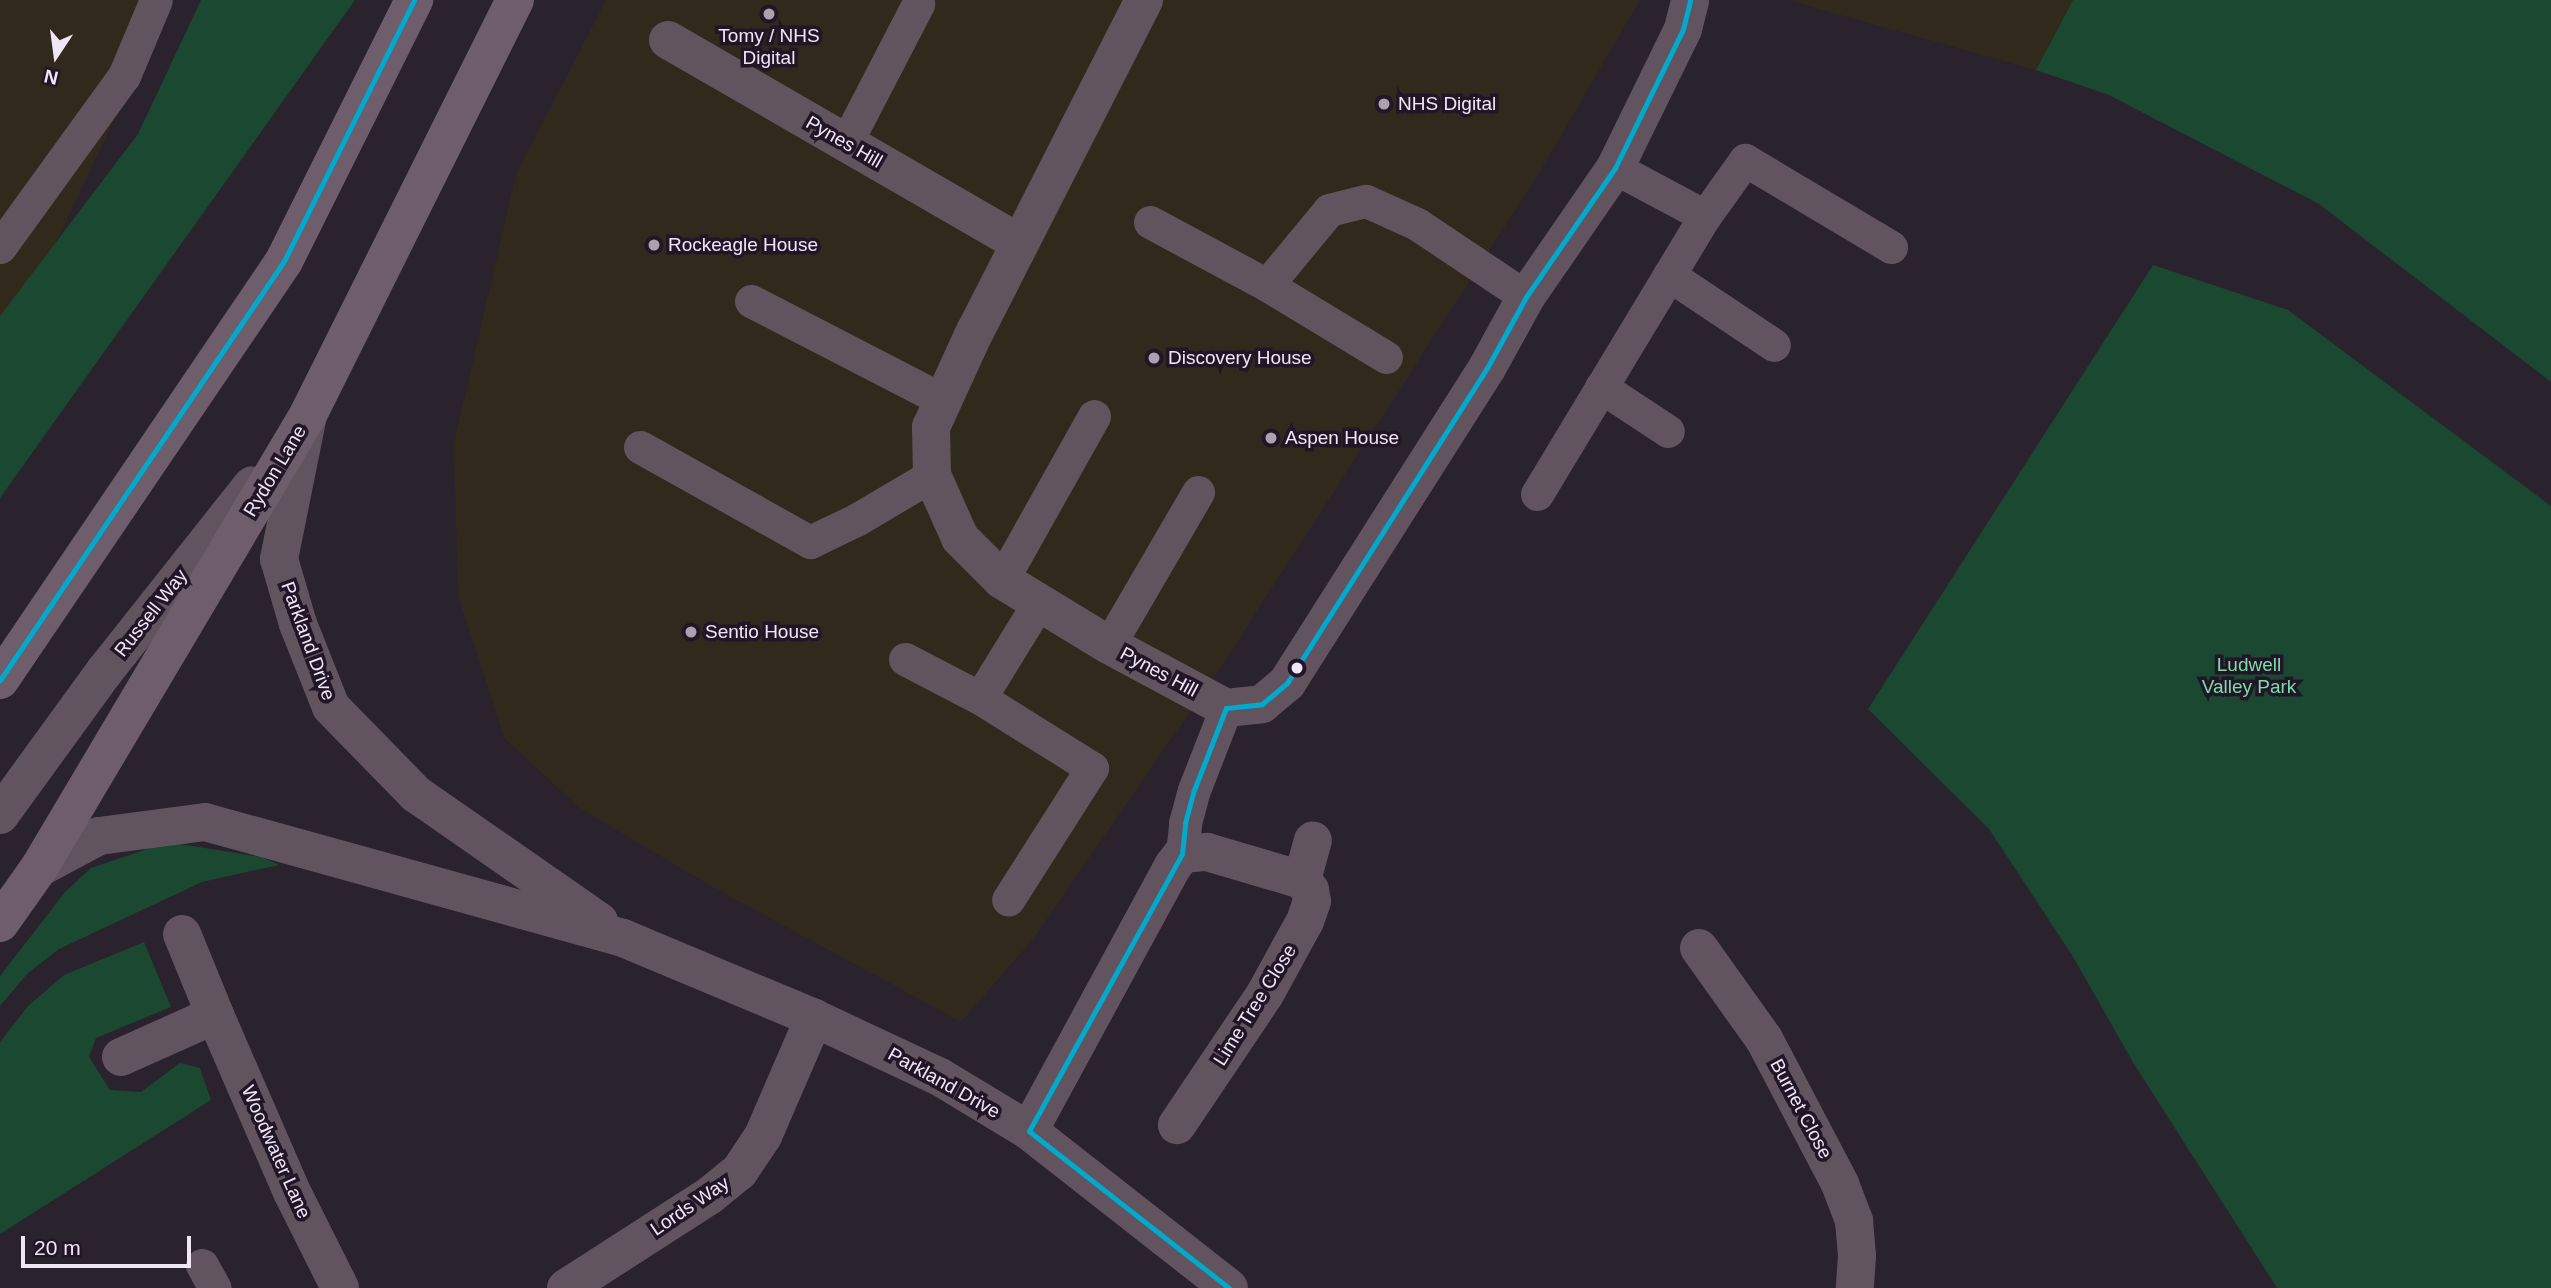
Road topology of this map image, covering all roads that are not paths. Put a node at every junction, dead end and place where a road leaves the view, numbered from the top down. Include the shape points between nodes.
1 (156, 0) edge
2 (414, 0) edge
3 (515, 0) edge
4 (1144, 0) edge
5 (1690, 0) edge
6 (918, 4) dead end
7 (668, 40) dead end
8 (846, 143) junction
9 (1615, 168) junction
10 (1705, 216) junction
11 (1150, 222) dead end
12 (1020, 243) junction
13 (0, 247) edge
14 (1891, 247) dead end
15 (1669, 275) junction
16 (1267, 285) junction
17 (1526, 297) junction
18 (751, 301) dead end
19 (1774, 345) dead end
20 (1386, 357) dead end
21 (1601, 387) junction
22 (943, 400) junction
23 (308, 415) junction
24 (1094, 416) dead end
25 (1668, 431) dead end
26 (640, 447) dead end
27 (932, 475) junction
28 (1198, 492) dead end
29 (1536, 495) dead end
30 (1002, 580) junction
31 (1039, 602) junction
32 (1109, 645) junction
33 (905, 659) dead end
34 (0, 680) edge
35 (980, 698) junction
36 (1226, 708) junction
37 (0, 815) edge
38 (1313, 840) dead end
39 (1182, 854) junction
40 (39, 868) junction
41 (1301, 880) junction
42 (1008, 900) dead end
43 (0, 923) edge
44 (183, 934) dead end
45 (623, 938) junction
46 (1699, 948) dead end
47 (215, 1015) junction
48 (814, 1018) junction
49 (121, 1056) dead end
50 (1177, 1125) dead end
51 (1029, 1131) junction
52 (340, 1288) edge
53 (566, 1288) edge
54 (1229, 1288) edge
55 (1855, 1288) edge

1 - 13 lane via 124,76
2 - 34 main road via 284,261
3 - 23 main road, Rydon Lane
4 - 12 street, Pynes Hill
5 - 9 street via 1683,29
6 - 8 lane
7 - 8 street, Pynes Hill
8 - 12 street, Pynes Hill
9 - 10 lane
9 - 17 street
10 - 14 lane via 1745,160
10 - 15 lane
11 - 16 lane
12 - 22 street, Pynes Hill
15 - 19 lane
15 - 21 lane
16 - 17 lane via 1329,210 1366,201 1417,224
16 - 20 lane
17 - 36 street via 1487,368 1287,683 1262,704
18 - 22 lane
21 - 25 lane
21 - 29 lane
22 - 27 street, Pynes Hill via 931,428
23 - 37 street, Russell Way via 104,672
23 - 40 main road, Rydon Lane
23 - 45 street, Parkland Drive via 279,559 298,624 331,707 416,794
24 - 30 lane
26 - 27 lane via 810,542
27 - 30 street, Pynes Hill via 960,538
28 - 32 lane
30 - 31 street, Pynes Hill
31 - 32 street, Pynes Hill
31 - 35 lane
32 - 36 street, Pynes Hill
33 - 35 lane
35 - 42 lane via 1093,768
36 - 39 lane via 1194,790
38 - 41 street
39 - 41 street via 1208,852
39 - 51 street
40 - 43 main road, Rydon Lane
40 - 45 street, Parkland Drive via 99,836 205,822
41 - 50 street, Lime Tree Close via 1310,890 1306,922 1265,994
44 - 47 street, Woodwater Lane
45 - 48 street, Parkland Drive
46 - 55 street, Burnet Close via 1764,1039 1840,1184 1854,1221
47 - 49 street
47 - 52 street, Woodwater Lane via 292,1192
48 - 51 street, Parkland Drive via 940,1077
48 - 53 street, Lords Way via 763,1136 739,1172
51 - 54 street, Parkland Drive

